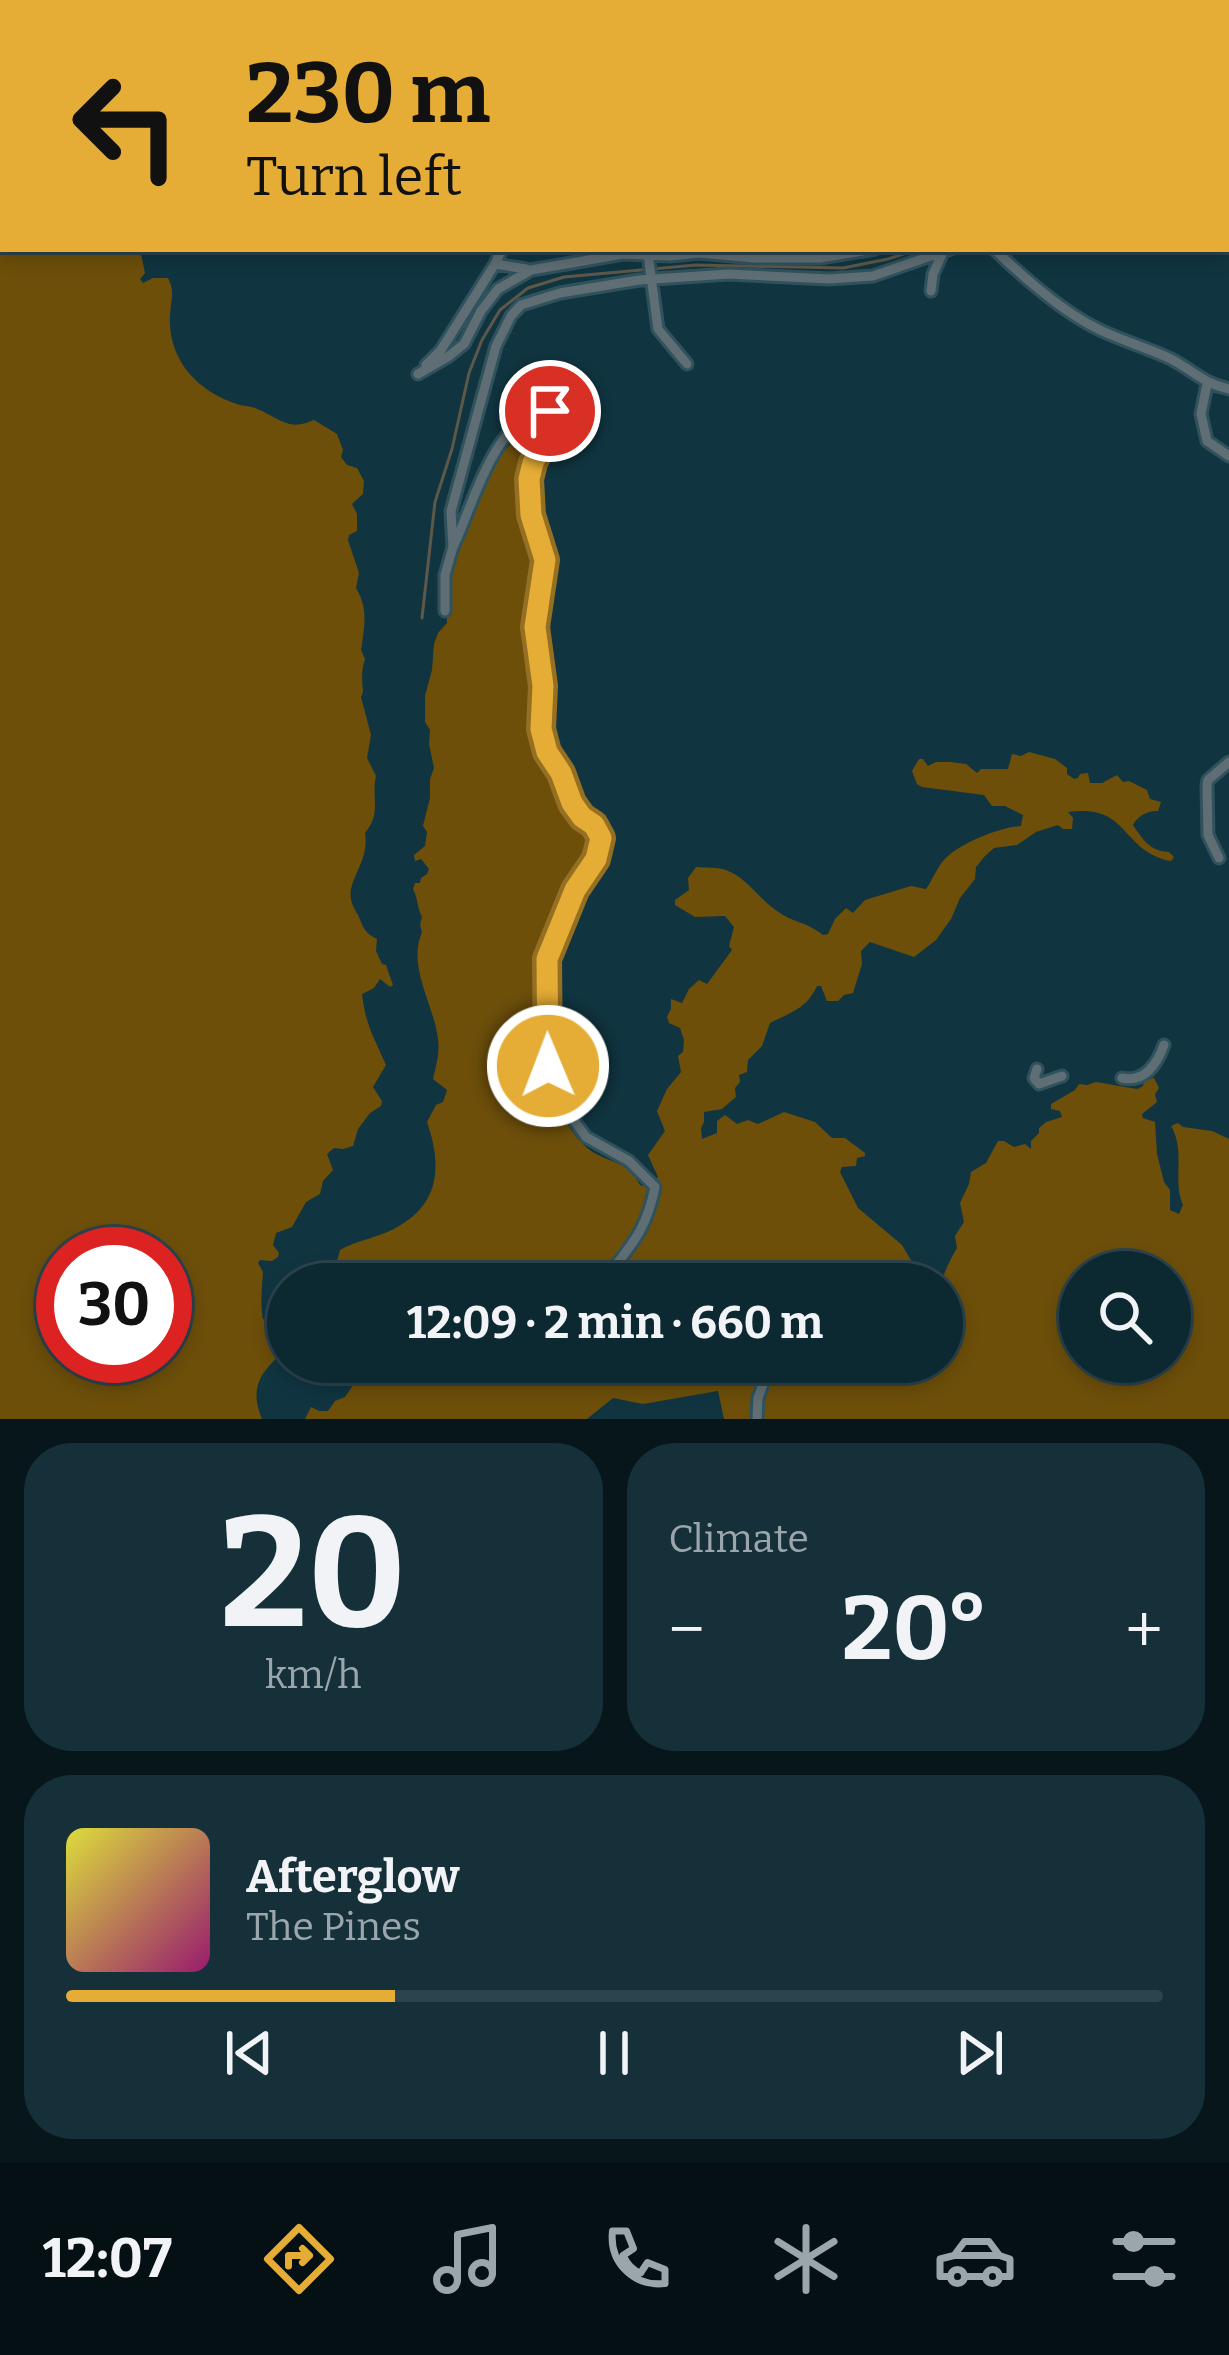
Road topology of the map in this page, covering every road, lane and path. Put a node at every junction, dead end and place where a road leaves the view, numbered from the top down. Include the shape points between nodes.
1 (501, 252) edge
2 (647, 252) edge
3 (858, 252) edge
4 (941, 252) edge
5 (946, 252) edge
6 (997, 252) edge
7 (1017, 252) edge
8 (1007, 261) junction
9 (495, 264) junction
10 (532, 270) junction
11 (653, 280) junction
12 (931, 291) dead end
13 (687, 364) dead end
14 (1207, 384) junction
15 (1229, 389) edge
16 (1229, 456) edge
17 (453, 547) junction
18 (445, 611) dead end
19 (1229, 762) edge
20 (1219, 858) dead end
21 (1164, 1045) dead end
22 (1037, 1069) dead end
23 (1062, 1076) dead end
24 (1122, 1078) dead end
25 (620, 1263) edge
26 (763, 1383) edge
27 (757, 1419) edge

1 - 9 street
2 - 3 street via 820,259
2 - 10 street
2 - 11 street
4 - 11 street via 873,276
5 - 12 street
6 - 8 street
7 - 8 street
8 - 14 street via 1076,316
9 - 10 street
9 - 10 street via 418,374 464,344 499,289
11 - 13 street via 658,329
11 - 17 street via 560,293 516,309 496,346 460,475
14 - 15 street
14 - 16 street via 1207,441
17 - 18 street
17 - 25 street via 506,437 539,413 557,414 529,479 545,560 535,627 541,729 572,803 601,838 547,959 548,1075 586,1137 655,1187 643,1228
19 - 20 street via 1207,784 1208,835
21 - 24 street via 1145,1075
22 - 23 street via 1039,1084
26 - 27 street

